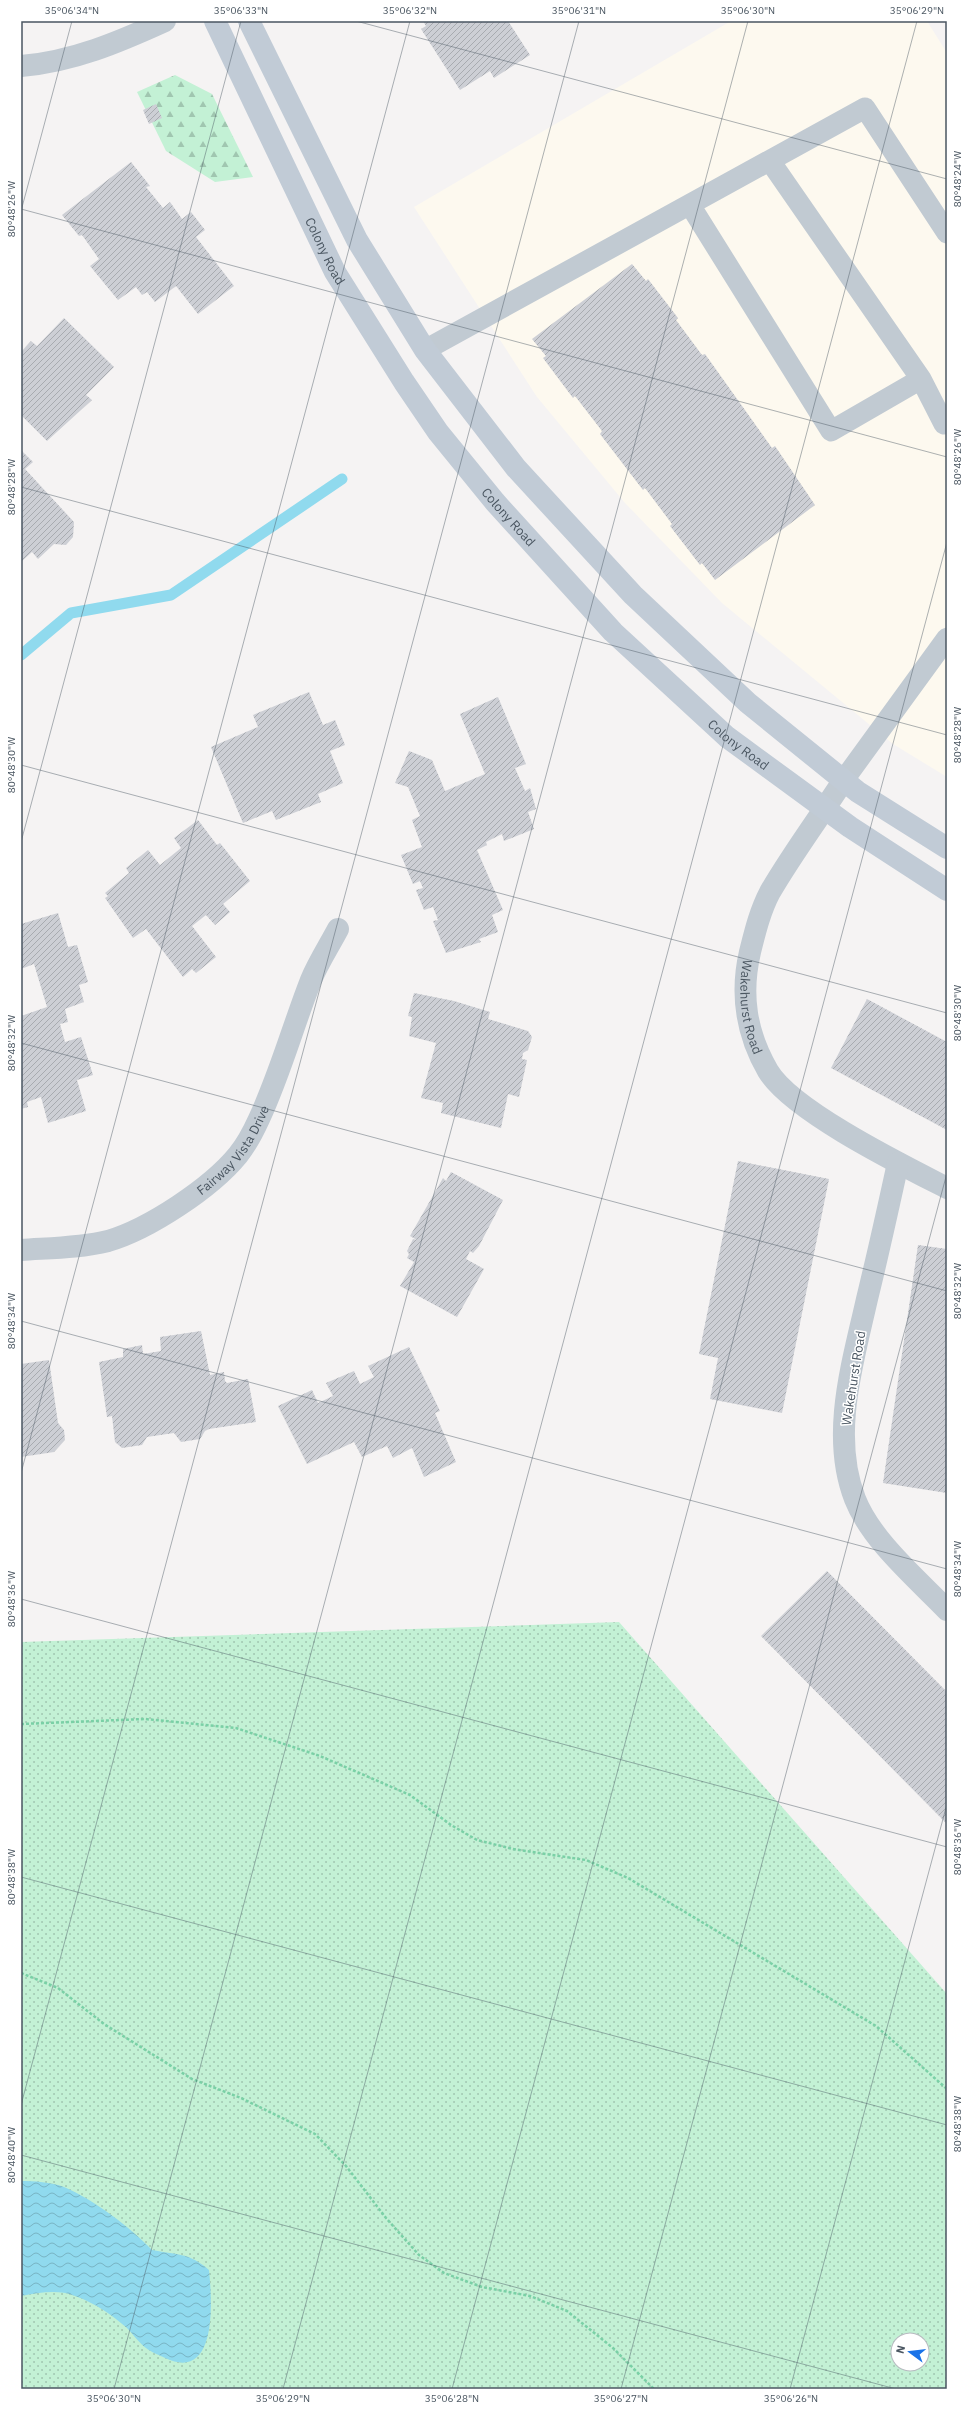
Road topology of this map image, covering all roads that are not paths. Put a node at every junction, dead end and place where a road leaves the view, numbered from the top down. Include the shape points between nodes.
1 (165, 21) edge
2 (215, 21) edge
3 (249, 21) edge
4 (21, 66) edge
5 (770, 161) junction
6 (690, 205) junction
7 (947, 233) edge
8 (425, 350) junction
9 (920, 379) junction
10 (946, 425) edge
11 (947, 638) edge
12 (843, 781) junction
13 (826, 809) junction
14 (947, 848) edge
15 (947, 890) edge
16 (338, 929) dead end
17 (898, 1163) junction
18 (947, 1188) edge
19 (21, 1250) edge
20 (947, 1610) edge

1 - 4 street via 118,42 75,56
2 - 13 main road, Colony Road via 335,272 438,432 495,502 613,632 726,737
3 - 8 main road via 357,240
5 - 6 lane
5 - 7 lane via 865,108
5 - 9 lane
6 - 8 lane
6 - 9 lane via 831,432
8 - 12 main road via 516,468 633,595 748,703
9 - 10 lane
11 - 12 lane
12 - 13 street, Wakehurst Road
12 - 14 main road
13 - 15 main road, Colony Road
13 - 17 street, Wakehurst Road via 770,893 757,924 745,976 748,1027 769,1072 785,1090 810,1110
16 - 19 street, Fairway Vista Drive via 312,979 259,1120 238,1155 211,1181 175,1208 141,1228 108,1241
17 - 18 street, Wakehurst Road
17 - 20 street, Wakehurst Road via 851,1371 844,1424 846,1468 855,1499 870,1526

